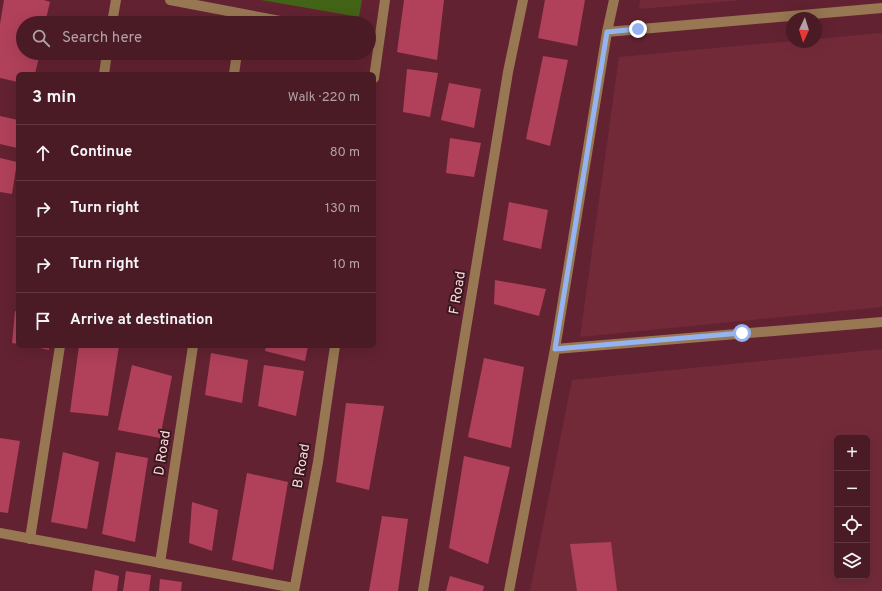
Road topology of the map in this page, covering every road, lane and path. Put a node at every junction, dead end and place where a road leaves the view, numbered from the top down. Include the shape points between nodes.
1 (116, 0) edge
2 (170, 0) edge
3 (385, 0) edge
4 (523, 0) edge
5 (614, 0) edge
6 (868, 4) edge
7 (882, 8) edge
8 (113, 16) edge
9 (234, 16) edge
10 (607, 32) junction
11 (376, 40) edge
12 (379, 41) junction
13 (106, 60) edge
14 (236, 60) edge
15 (104, 72) edge
16 (234, 72) edge
17 (375, 72) edge
18 (882, 322) edge
19 (60, 348) edge
20 (193, 348) edge
21 (335, 348) edge
22 (555, 349) junction
23 (0, 533) edge
24 (30, 539) junction
25 (160, 564) junction
26 (294, 590) edge
27 (423, 591) edge
28 (509, 591) edge

1 - 8 street
2 - 9 street
3 - 12 street
4 - 27 street, F Road via 508,72
5 - 10 street
6 - 7 street
6 - 10 street
10 - 22 street
11 - 12 street
12 - 17 street
13 - 15 street
14 - 16 street
18 - 22 street
19 - 24 street
20 - 25 street, D Road
21 - 26 street, B Road via 318,462
22 - 28 street
23 - 24 street
24 - 25 street
25 - 26 street

